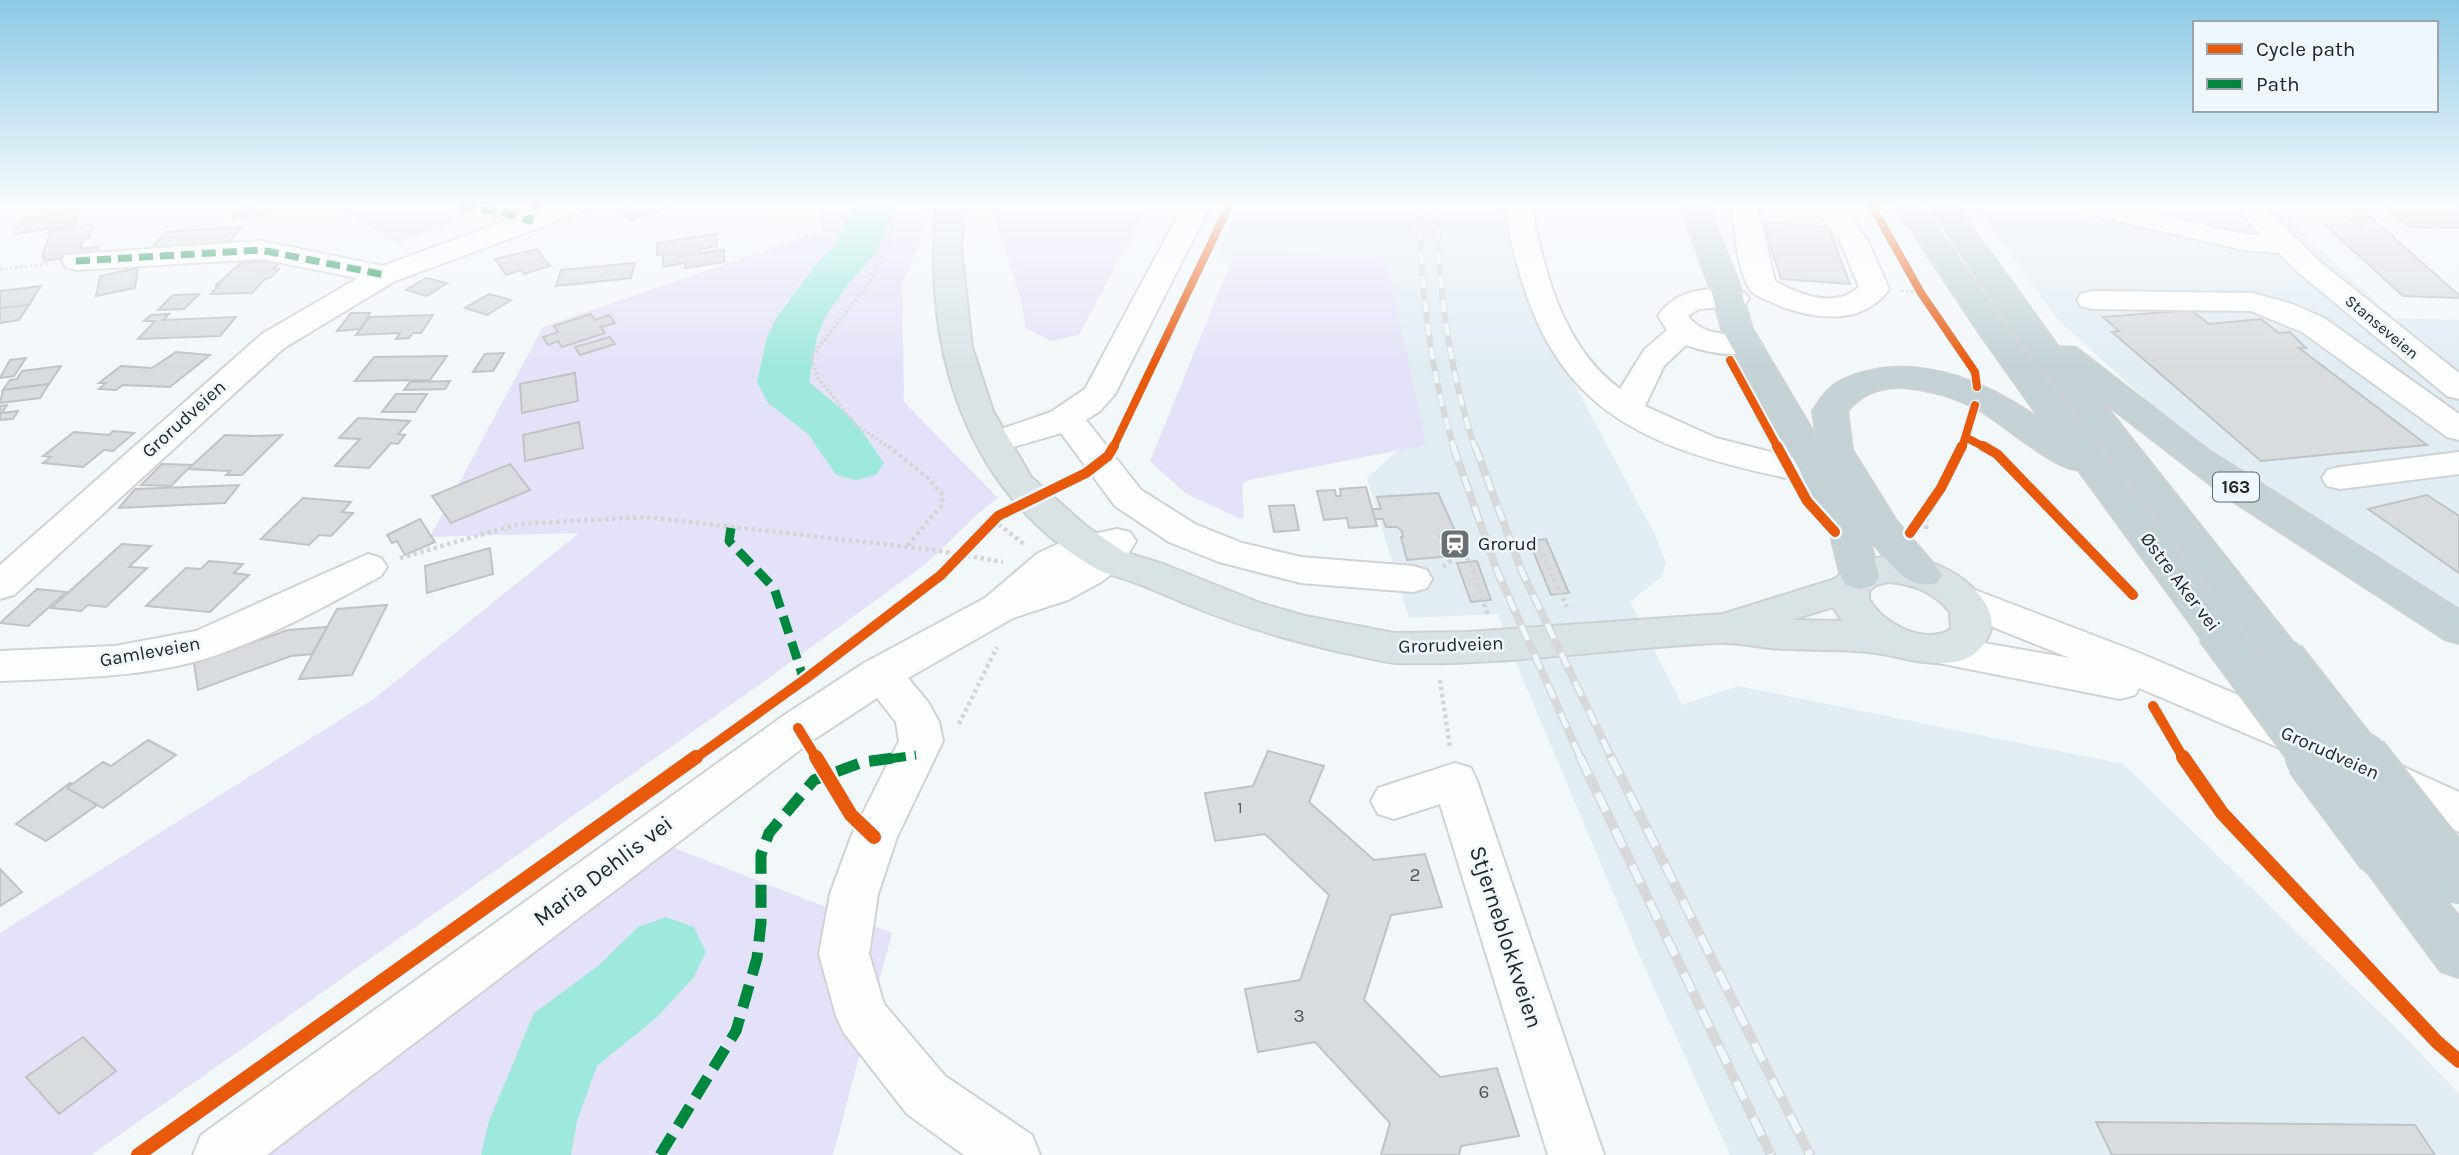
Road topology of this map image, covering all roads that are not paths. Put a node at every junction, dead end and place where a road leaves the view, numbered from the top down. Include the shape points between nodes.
1 (128, 258) edge
2 (300, 258) edge
3 (431, 258) edge
4 (949, 258) edge
5 (1170, 258) edge
6 (1530, 258) edge
7 (1714, 258) edge
8 (1754, 258) edge
9 (1862, 258) edge
10 (1941, 258) edge
11 (1978, 258) edge
12 (2302, 258) edge
13 (76, 261) road end
14 (385, 275) junction
15 (1729, 296) junction
16 (2092, 300) dead end
17 (2026, 327) junction
18 (1684, 332) junction
19 (2336, 341) junction
20 (1746, 345) junction
21 (2404, 347) junction
22 (2459, 353) edge
23 (2459, 389) edge
24 (1627, 409) junction
25 (1067, 418) junction
26 (2459, 430) edge
27 (1835, 449) junction
28 (999, 451) junction
29 (2459, 463) edge
30 (1787, 467) dead end
31 (2340, 478) dead end
32 (2103, 480) junction
33 (1104, 549) junction
34 (368, 567) road end
35 (1923, 575) junction
36 (1413, 579) dead end
37 (1855, 582) junction
38 (0, 586) edge
39 (1962, 599) junction
40 (1723, 628) junction
41 (2459, 629) edge
42 (1893, 641) junction
43 (1937, 650) junction
44 (0, 666) edge
45 (879, 674) junction
46 (2198, 698) junction
47 (1394, 801) dead end
48 (2459, 813) edge
49 (2459, 879) edge
50 (2459, 956) edge
51 (221, 1155) edge
52 (1012, 1155) edge
53 (1576, 1155) edge

1 - 13 street
2 - 14 street
3 - 14 street, Grorudveien
4 - 28 main road, Grorudveien via 956,347 969,395
5 - 25 street via 1104,386 1083,410
6 - 24 street via 1558,338 1580,370
7 - 15 highway
8 - 9 street via 1762,286 1804,304 1831,307 1866,299 1874,289
10 - 32 highway, Østre Aker vei
11 - 17 highway, Østre Aker vei / 163
12 - 21 street, Stanseveien
14 - 38 street, Grorudveien via 272,341
15 - 18 street via 1682,304 1673,316
15 - 20 highway
15 - 27 highway via 1760,328
16 - 19 street via 2253,302 2313,325
17 - 41 highway, 163 via 2240,489
17 - 49 highway, Østre Aker vei / 163, bridge
18 - 20 street via 1707,342
18 - 24 street via 1661,346
19 - 21 street
19 - 26 street
20 - 37 highway via 1849,531
21 - 22 street
21 - 23 street, Stanseveien
24 - 30 street via 1728,454
25 - 28 street
25 - 36 street via 1128,498 1204,543 1301,570
27 - 32 highway via 1830,411 1843,393 1873,379 1913,379 1976,395
27 - 35 highway via 1882,529
28 - 33 main road, Grorudveien via 1017,484
29 - 31 street
32 - 50 highway, Østre Aker vei, bridge
33 - 40 main road, Grorudveien via 1248,614 1394,648 1469,647
33 - 45 street, Maria Dehlis vei via 1054,591 1000,604
34 - 44 street, Gamleveien via 204,644 115,661
35 - 37 main road via 1887,569 1872,571
35 - 39 main road
37 - 40 main road, Grorudveien
37 - 42 main road via 1850,601 1857,616
39 - 43 main road via 1973,622 1971,633 1953,647
39 - 46 street, Grorudveien
40 - 42 main road, Grorudveien
42 - 43 main road
43 - 46 street, Grorudveien
45 - 51 street, Maria Dehlis vei via 747,765
45 - 52 street via 918,719 921,741 874,837 854,894 844,954 862,1016 926,1095
46 - 48 street, Grorudveien via 2368,769
47 - 53 street, Stjerneblokkveien via 1455,781

